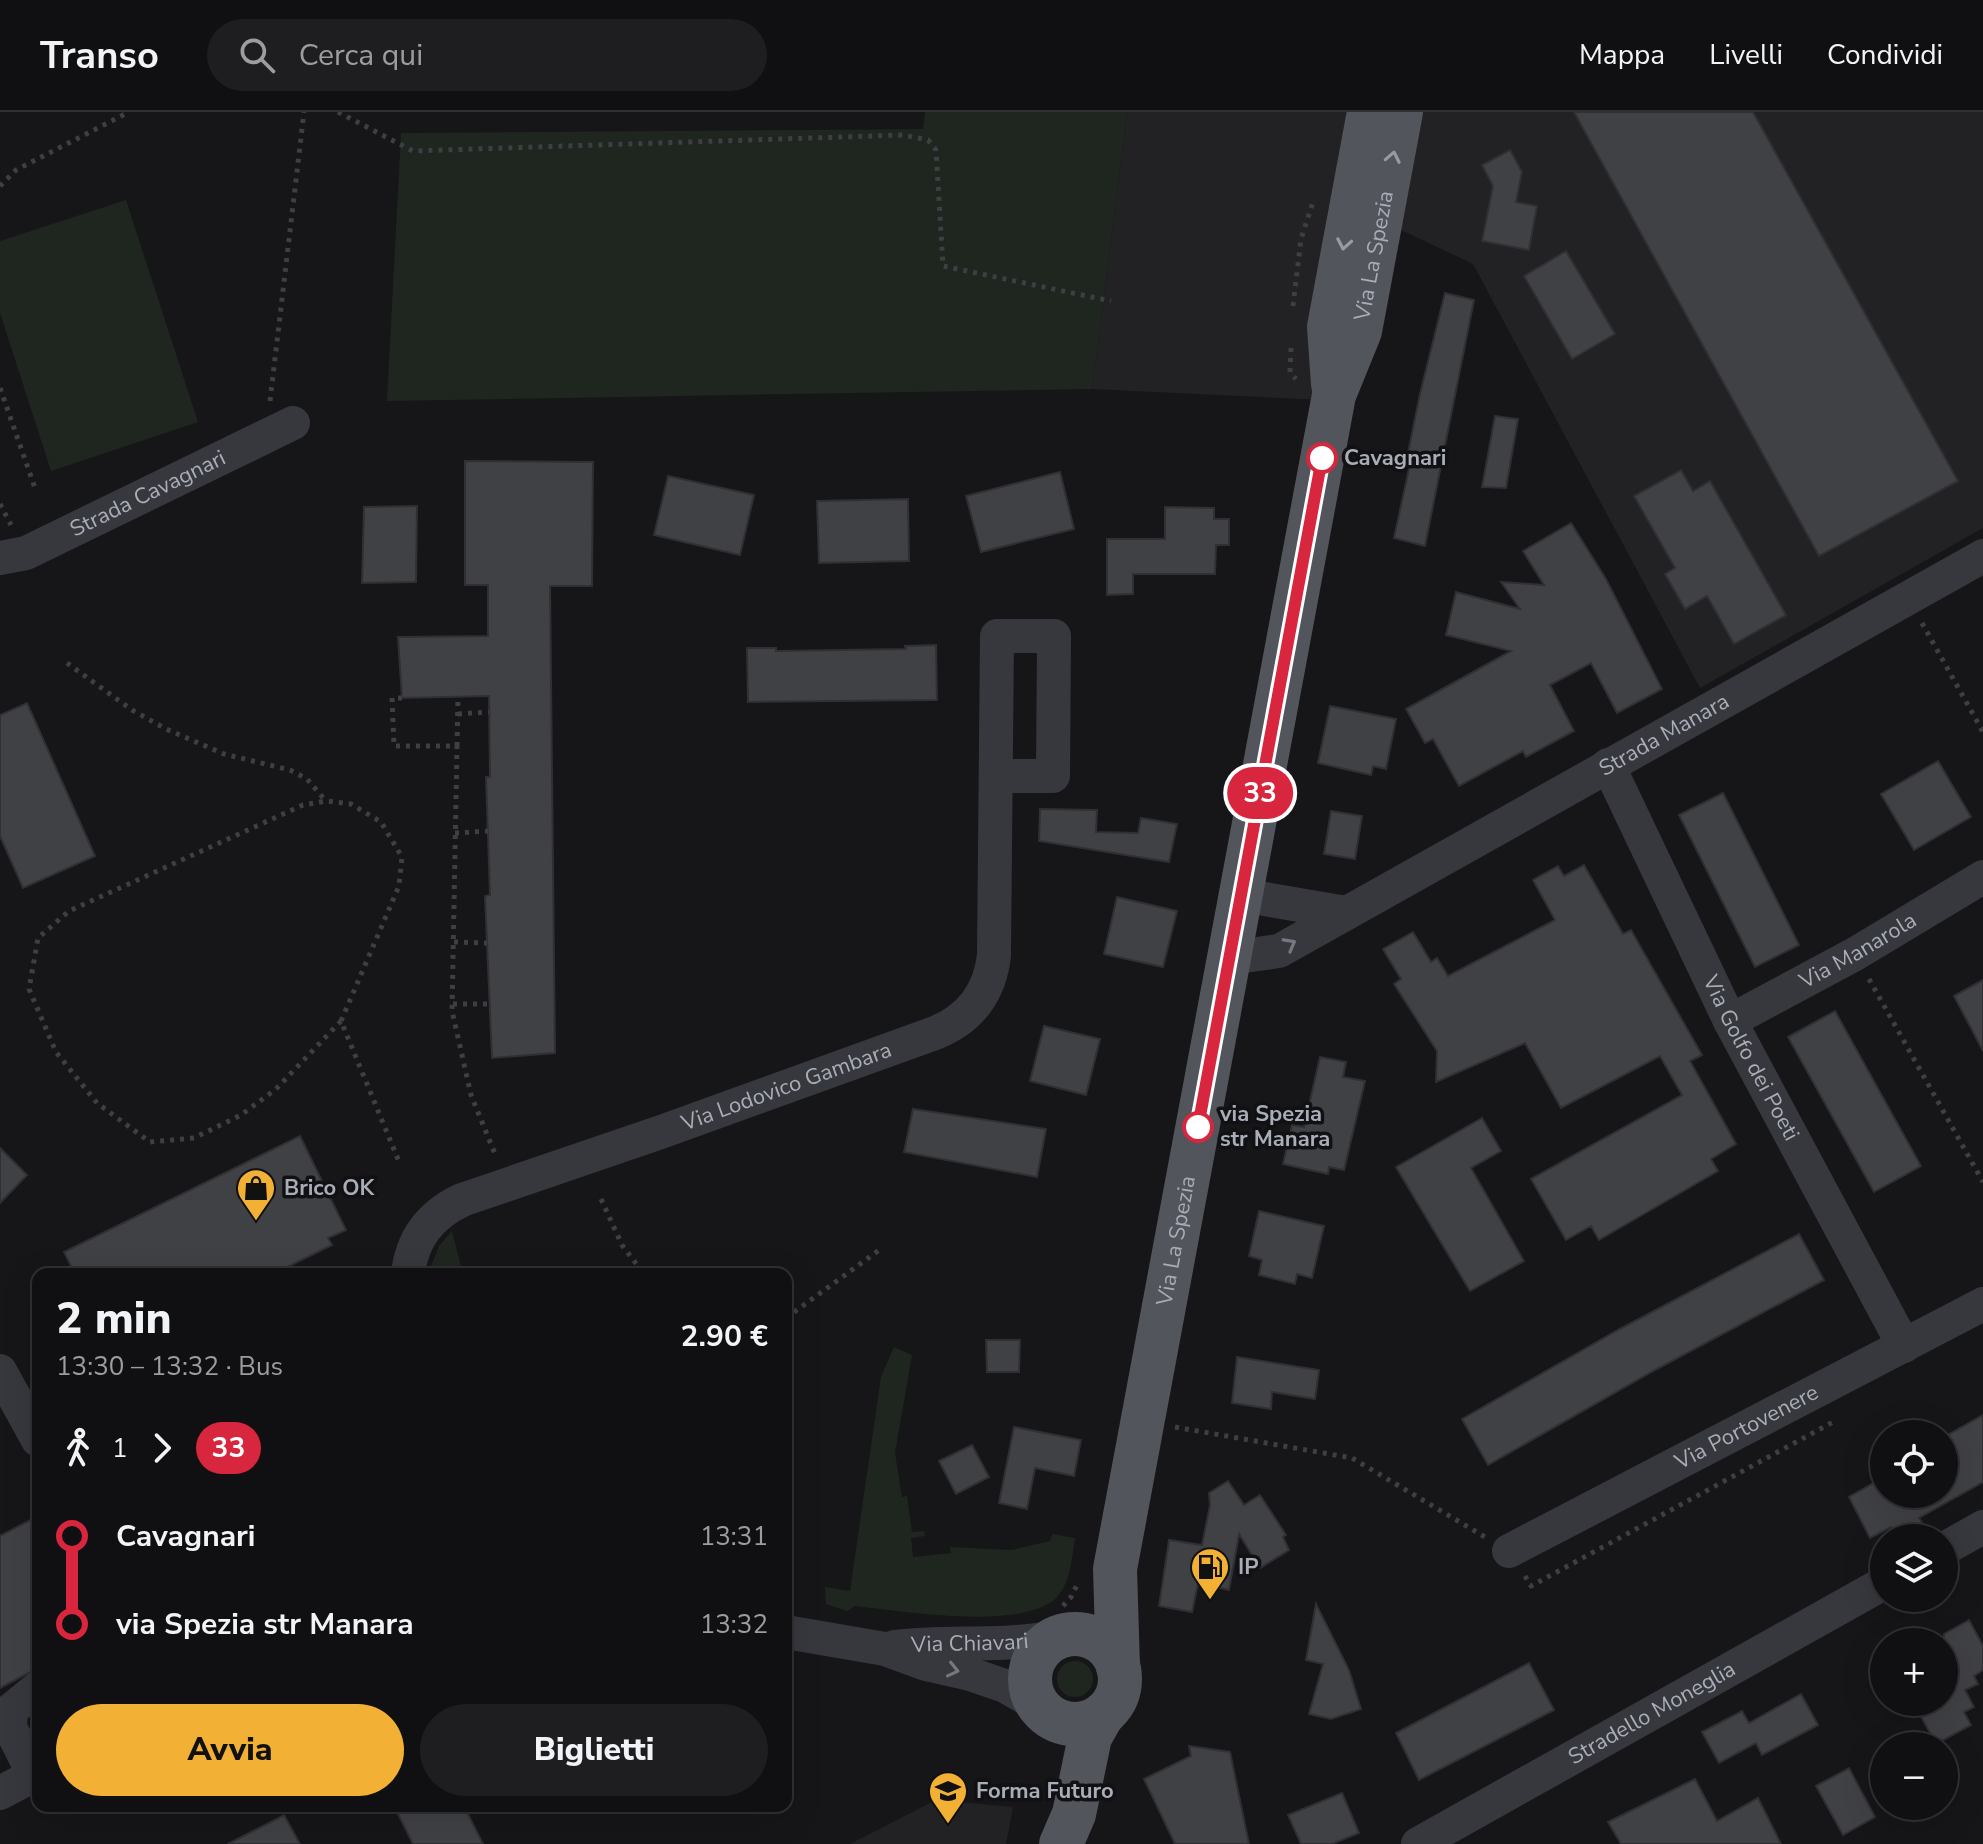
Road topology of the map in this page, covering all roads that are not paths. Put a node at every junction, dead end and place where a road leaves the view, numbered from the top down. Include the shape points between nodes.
1 (1369, 112) edge
2 (1401, 112) edge
3 (1334, 395) junction
4 (280, 429) road end
5 (1983, 556) edge
6 (0, 558) edge
7 (1608, 765) junction
8 (996, 776) dead end
9 (1983, 877) edge
10 (1241, 895) junction
11 (1346, 913) junction
12 (1229, 958) junction
13 (1730, 1021) junction
14 (409, 1268) edge
15 (1983, 1304) edge
16 (1904, 1346) junction
17 (0, 1371) edge
18 (32, 1429) edge
19 (1983, 1527) edge
20 (1958, 1541) edge
21 (1509, 1551) road end
22 (1115, 1569) junction
23 (1870, 1591) edge
24 (792, 1633) edge
25 (1060, 1636) junction
26 (879, 1647) junction
27 (1118, 1667) junction
28 (32, 1693) edge
29 (1041, 1709) junction
30 (1103, 1714) junction
31 (32, 1767) edge
32 (32, 1776) edge
33 (0, 1793) edge
34 (1055, 1844) edge
35 (1061, 1844) edge
36 (1418, 1844) edge

1 -> 3 main road, Via La Spezia via 1329,327
3 -> 2 main road, Via La Spezia via 1360,331
3 - 10 main road, Via La Spezia
4 - 6 street, Strada Cavagnari via 26,553
5 - 7 street, Strada Manara
7 - 11 street, Strada Manara
7 - 13 street, Via Golfo dei Poeti
8 - 14 street, Via Lodovico Gambara via 993,968 985,992 959,1021 462,1200 444,1209 422,1232
9 - 13 street, Via Manarola
10 - 11 street
10 - 12 main road, Via La Spezia
12 -> 11 street, Strada Manara via 1279,951
12 - 22 main road, Via La Spezia
13 - 16 street, Via Golfo dei Poeti
15 - 16 street, Via Portovenere
16 - 21 street, Via Portovenere
17 - 18 street
19 - 20 street
22 - 25 main road, Via La Spezia
22 - 27 main road, Via La Spezia
23 - 36 street, Stradello Moneglia
24 - 26 street, Via Chiavari
25 - 26 street, Via Chiavari via 1014,1643
25 - 27 main road via 1081,1634 1100,1642
25 - 29 main road, Via La Spezia via 1043,1647 1032,1665 1030,1684
26 -> 29 street, Via Chiavari via 997,1683
27 - 30 main road, Via La Spezia via 1119,1688
28 - 31 street via 11,1710 10,1727
29 - 30 main road via 1073,1724
29 - 34 main road, Via La Spezia via 1055,1735 1058,1760
30 - 35 main road, Via La Spezia via 1090,1737 1074,1814
32 - 33 street

